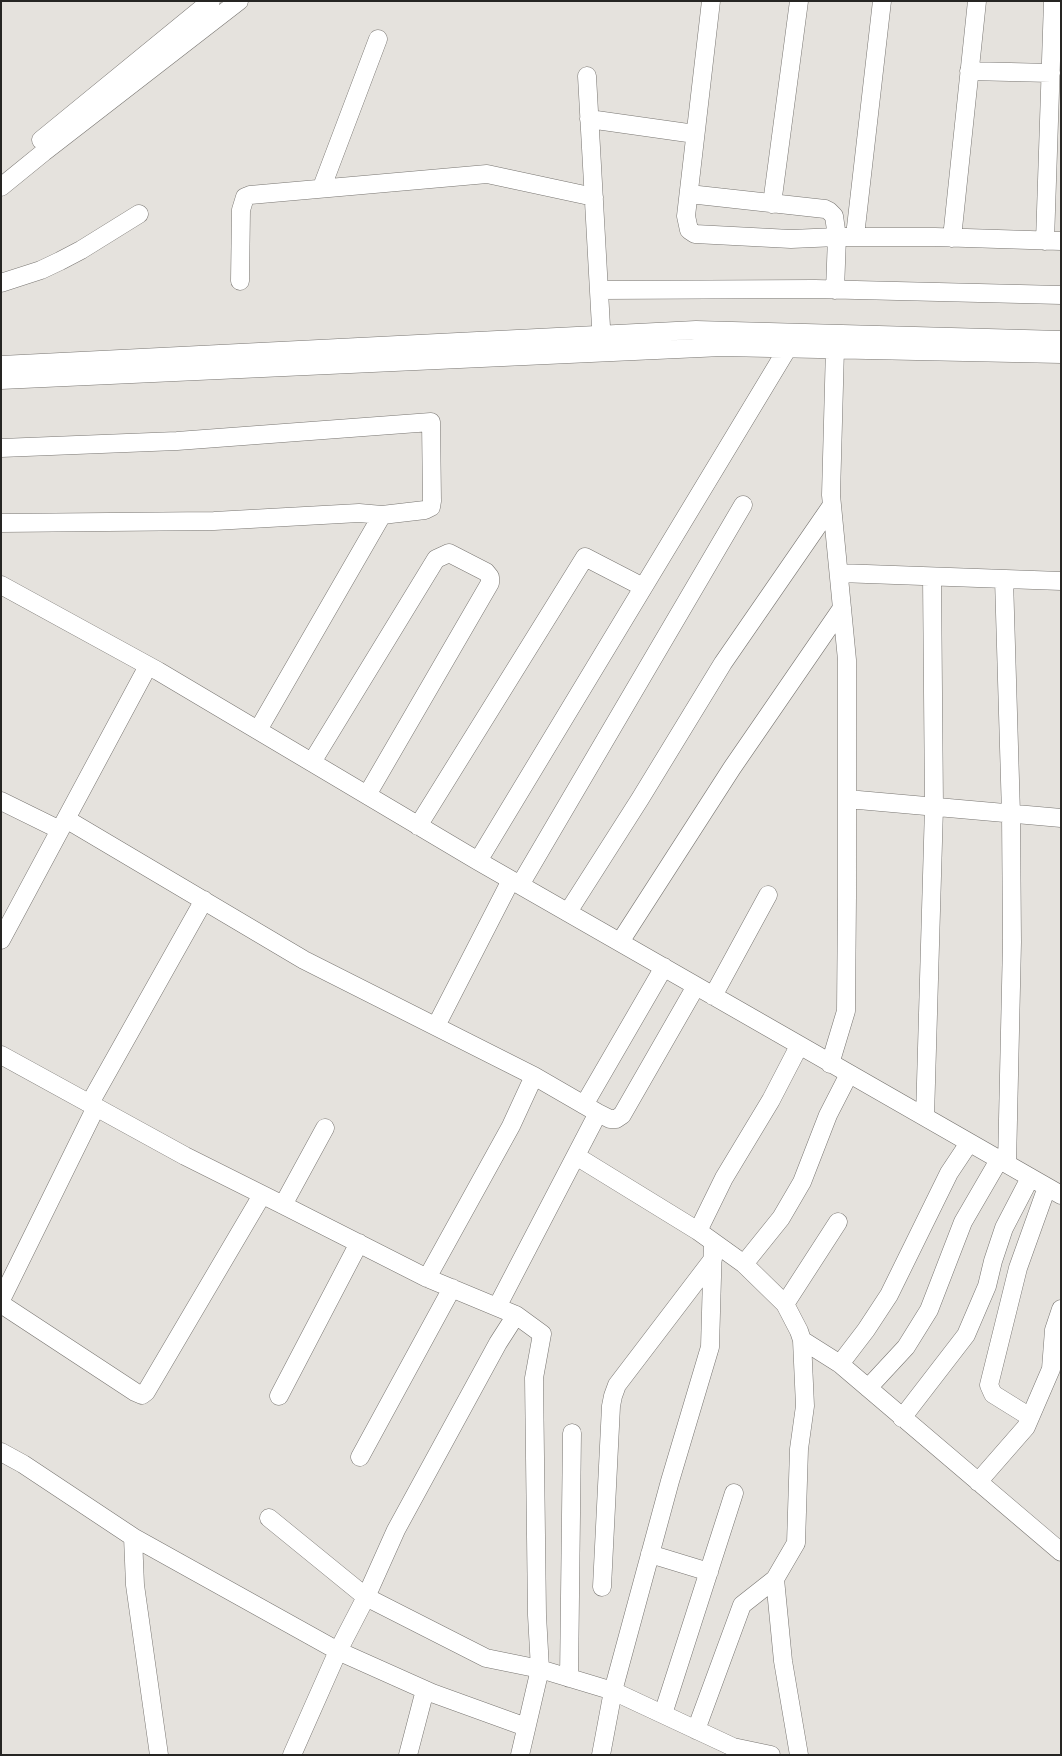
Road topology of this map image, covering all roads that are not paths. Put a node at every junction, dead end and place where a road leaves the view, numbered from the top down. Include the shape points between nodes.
1 (211, 1) edge
2 (239, 1) edge
3 (710, 1) edge
4 (799, 1) edge
5 (882, 1) edge
6 (977, 1) edge
7 (1053, 1) edge
8 (195, 26) junction
9 (378, 39) dead end
10 (970, 71) junction
11 (587, 76) dead end
12 (1054, 82) edge
13 (589, 119) junction
14 (695, 134) junction
15 (1055, 147) edge
16 (1, 171) edge
17 (1, 187) edge
18 (322, 187) junction
19 (689, 194) junction
20 (594, 197) junction
21 (772, 204) junction
22 (139, 214) dead end
23 (855, 236) junction
24 (837, 237) junction
25 (952, 238) junction
26 (1053, 241) edge
27 (240, 281) dead end
28 (1, 284) edge
29 (599, 290) junction
30 (835, 290) junction
31 (1061, 295) edge
32 (797, 332) junction
33 (1061, 340) edge
34 (602, 343) junction
35 (788, 348) junction
36 (835, 348) junction
37 (1061, 354) edge
38 (1, 365) edge
39 (1, 380) edge
40 (1, 448) edge
41 (743, 505) dead end
42 (832, 505) junction
43 (382, 515) junction
44 (1, 523) edge
45 (839, 573) junction
46 (932, 577) junction
47 (1004, 579) junction
48 (1061, 581) edge
49 (1, 585) edge
50 (643, 587) junction
51 (842, 608) junction
52 (148, 666) junction
53 (258, 730) junction
54 (312, 762) junction
55 (367, 795) junction
56 (847, 800) junction
57 (1, 801) edge
58 (934, 807) junction
59 (1011, 814) junction
60 (1061, 818) edge
61 (63, 824) junction
62 (418, 826) junction
63 (478, 861) junction
64 (515, 882) junction
65 (768, 895) dead end
66 (204, 900) junction
67 (568, 912) junction
68 (1, 940) edge
69 (620, 942) junction
70 (664, 968) junction
71 (696, 986) junction
72 (714, 996) junction
73 (436, 1026) junction
74 (798, 1046) junction
75 (1, 1055) edge
76 (830, 1064) junction
77 (849, 1074) junction
78 (534, 1076) junction
79 (93, 1105) junction
80 (591, 1109) junction
81 (925, 1118) junction
82 (325, 1128) dead end
83 (969, 1143) junction
84 (576, 1156) junction
85 (1003, 1162) junction
86 (1030, 1178) junction
87 (1054, 1191) edge
88 (262, 1195) junction
89 (283, 1205) junction
90 (838, 1222) dead end
91 (698, 1231) junction
92 (359, 1243) junction
93 (713, 1250) junction
94 (744, 1264) junction
95 (427, 1278) junction
96 (452, 1288) junction
97 (1, 1300) edge
98 (1, 1304) edge
99 (785, 1304) junction
100 (497, 1307) junction
101 (1061, 1309) edge
102 (516, 1315) junction
103 (802, 1340) junction
104 (840, 1364) junction
105 (868, 1388) junction
106 (278, 1396) dead end
107 (1030, 1417) junction
108 (902, 1418) junction
109 (572, 1433) dead end
110 (1, 1452) edge
111 (360, 1457) dead end
112 (978, 1482) junction
113 (734, 1493) dead end
114 (269, 1518) dead end
115 (133, 1537) junction
116 (1061, 1552) edge
117 (650, 1554) junction
118 (709, 1572) junction
119 (774, 1579) junction
120 (602, 1587) dead end
121 (366, 1597) junction
122 (338, 1651) junction
123 (540, 1669) junction
124 (569, 1678) junction
125 (425, 1690) junction
126 (613, 1691) junction
127 (663, 1714) junction
128 (526, 1727) junction
129 (696, 1730) junction
130 (605, 1753) edge
131 (159, 1755) edge
132 (292, 1755) edge
133 (408, 1755) edge
134 (520, 1755) edge
135 (771, 1755) edge
136 (799, 1755) edge

1 - 8 street
2 - 8 street
3 - 14 street
4 - 21 street
5 - 23 street
6 - 10 street
7 - 12 street
8 - 16 street
8 - 17 street
9 - 18 street
10 - 12 street
10 - 25 street
11 - 13 street
12 - 15 street
13 - 14 street
13 - 20 street
14 - 19 street
15 - 26 street
18 - 20 street via 487,174
18 - 27 street via 245,197 241,210
19 - 21 street
19 - 24 street via 687,223 695,234 791,239
20 - 29 street
21 - 24 street via 829,211 834,216
22 - 28 street via 60,261
23 - 24 street
23 - 25 street
24 - 30 street
25 - 26 street
29 - 30 street
29 - 34 street
30 - 31 street
32 - 33 street
32 - 34 street via 696,330
32 - 35 street
34 - 35 street
34 - 38 street
34 - 39 street
35 - 36 street
35 - 50 street
36 - 37 street
36 - 42 street
40 - 43 street via 178,442 431,422 431,507
41 - 64 street
42 - 45 street
42 - 67 street via 723,663
43 - 44 street
43 - 53 street
45 - 46 street
45 - 51 street
46 - 47 street
46 - 58 street
47 - 48 street
47 - 59 street
49 - 52 street
50 - 62 street via 585,557
50 - 63 street
51 - 56 street via 847,660
51 - 69 street via 732,768
52 - 53 street
52 - 61 street
53 - 54 street
54 - 55 street
54 - 55 street via 436,558 449,554 486,572 490,583
55 - 62 street
56 - 58 street
56 - 76 street via 846,1011
57 - 61 street
58 - 59 street
58 - 81 street
59 - 60 street
59 - 85 street via 1012,942
61 - 66 street
61 - 68 street
62 - 63 street
63 - 64 street
64 - 67 street
64 - 73 street
65 - 72 street
66 - 73 street via 304,960
66 - 79 street
67 - 69 street
69 - 70 street
70 - 71 street
70 - 80 street
71 - 72 street
71 - 80 street via 622,1115 610,1119
72 - 74 street
73 - 78 street
74 - 76 street
74 - 91 street
75 - 79 street
76 - 77 street
77 - 81 street
77 - 94 street via 828,1115 802,1182 781,1218
78 - 80 street
78 - 95 street via 511,1126
79 - 88 street
79 - 97 street
80 - 84 street
81 - 83 street
82 - 89 street
83 - 85 street
83 - 104 street via 949,1173 889,1296
84 - 91 street
84 - 100 street
85 - 86 street
85 - 105 street via 963,1222 929,1310 906,1347
86 - 87 street
86 - 108 street via 1004,1228 987,1286 966,1336
87 - 107 street via 1018,1268 989,1385 993,1394
88 - 89 street
88 - 98 street via 142,1394
89 - 92 street
90 - 99 street
91 - 93 street
92 - 95 street
92 - 106 street
93 - 94 street
93 - 117 street via 710,1347
93 - 120 street via 617,1385 613,1396
94 - 99 street
95 - 96 street
96 - 100 street
96 - 111 street
99 - 103 street
100 - 102 street
101 - 107 street via 1054,1330 1051,1369
102 - 121 street via 396,1530
102 - 123 street via 542,1334 534,1378
103 - 104 street
103 - 119 street via 805,1406 799,1449 796,1544
104 - 105 street
105 - 108 street
107 - 112 street via 1026,1427
108 - 112 street
109 - 124 street
110 - 115 street
112 - 116 street
113 - 118 street
114 - 121 street
115 - 122 street
115 - 131 street via 135,1584
117 - 118 street
117 - 126 street
118 - 127 street
119 - 129 street via 742,1605
119 - 136 street
121 - 122 street
121 - 123 street via 486,1658
122 - 125 street
122 - 132 street
123 - 124 street
123 - 128 street
124 - 126 street
125 - 128 street
125 - 133 street
126 - 127 street
126 - 130 street
127 - 129 street
128 - 134 street
129 - 135 street via 733,1747

